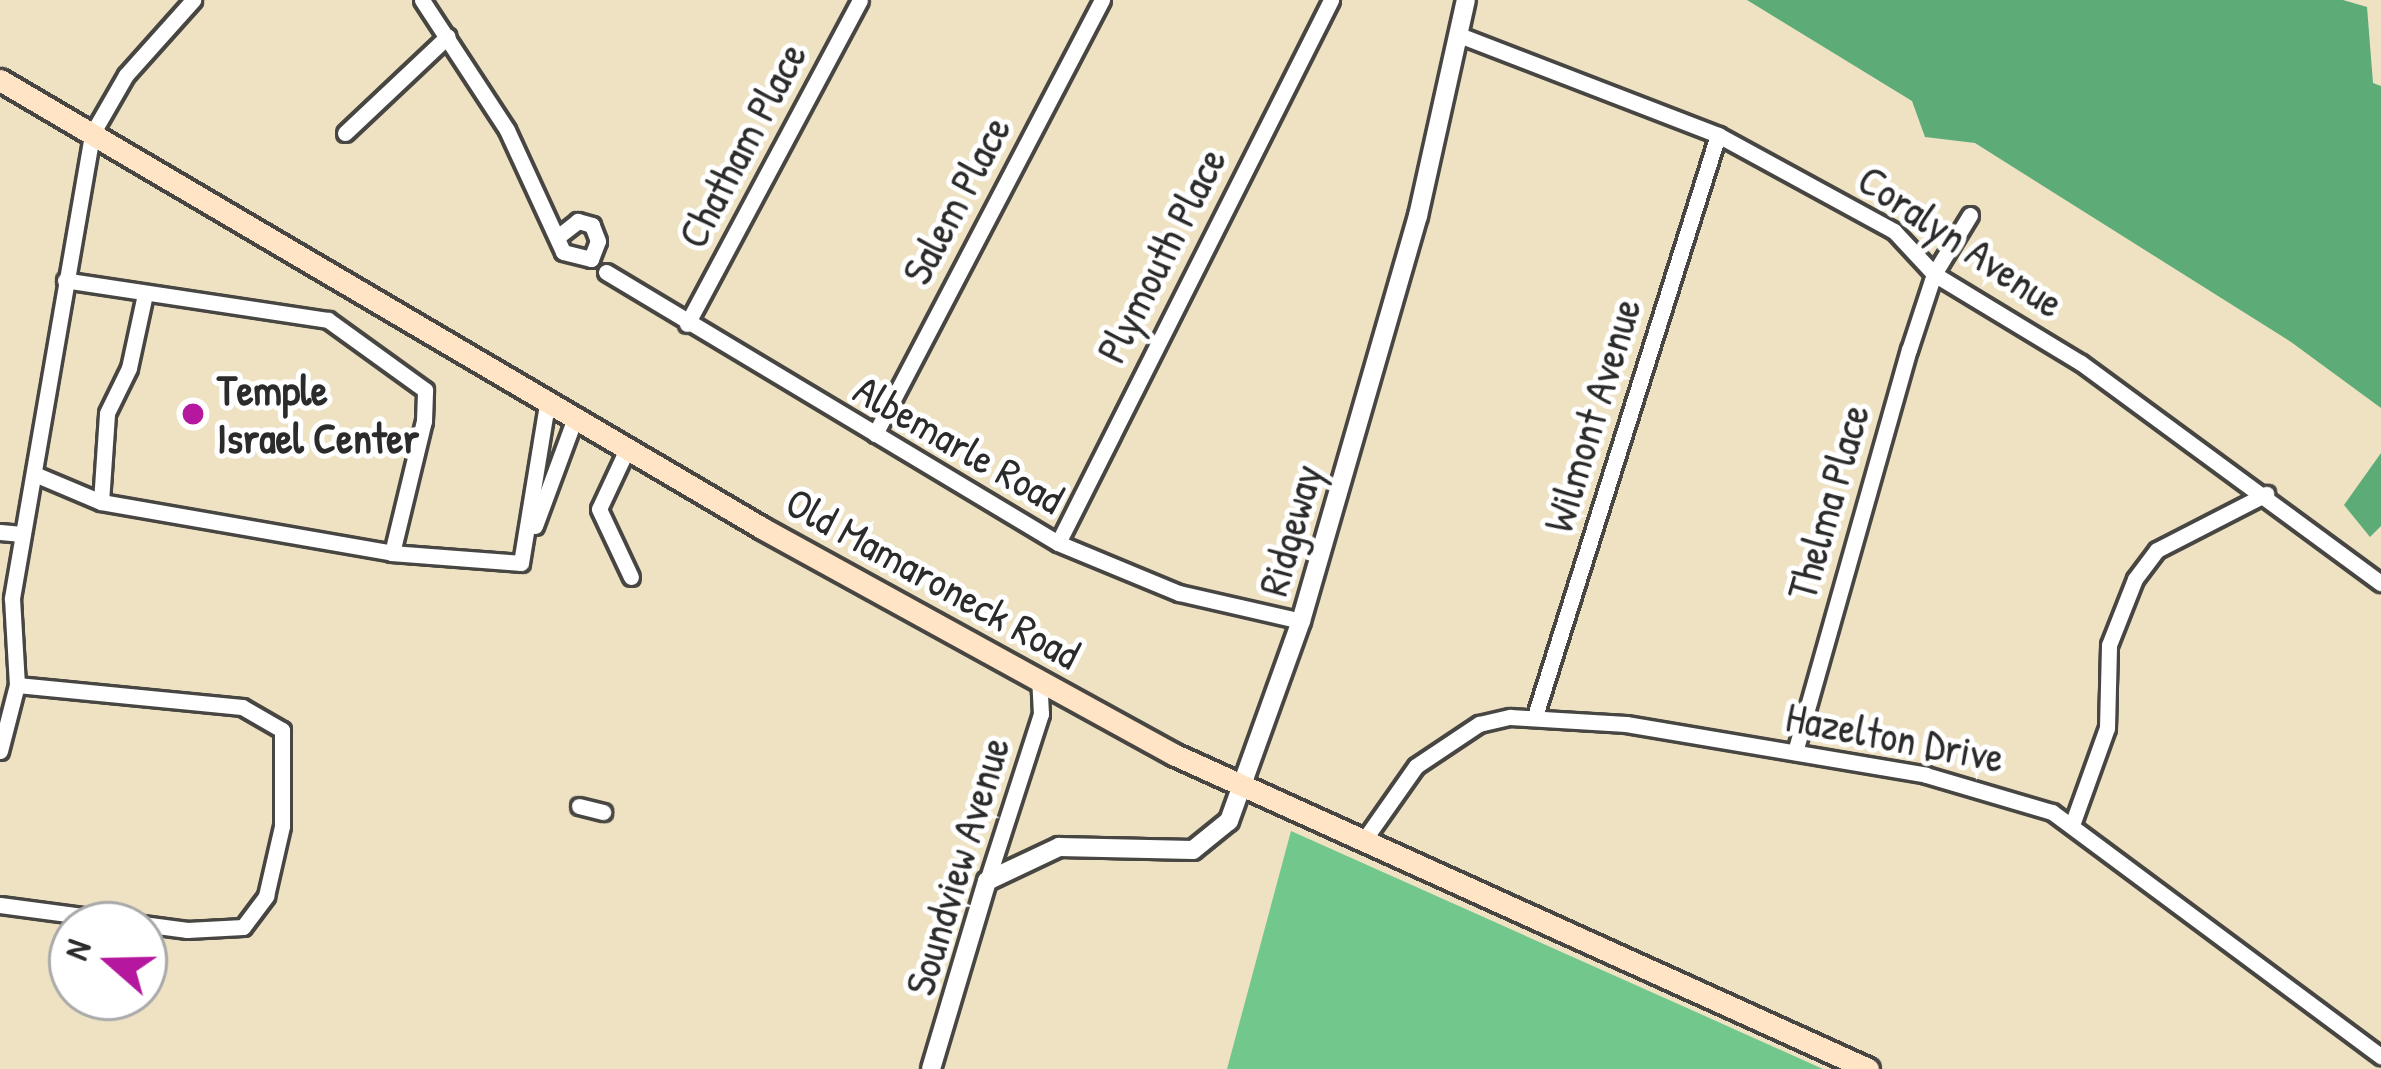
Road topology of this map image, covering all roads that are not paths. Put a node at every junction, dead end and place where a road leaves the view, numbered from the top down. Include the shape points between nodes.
1 (193, 0) edge
2 (422, 0) edge
3 (838, 0) edge
4 (1102, 0) edge
5 (1330, 0) edge
6 (1463, 1) edge
7 (858, 4) edge
8 (1459, 35) junction
9 (448, 36) junction
10 (0, 80) edge
11 (346, 133) dead end
12 (92, 134) junction
13 (1718, 135) junction
14 (1970, 215) dead end
15 (560, 235) dead end
16 (606, 272) dead end
17 (1934, 274) junction
18 (65, 280) junction
19 (145, 294) junction
20 (687, 324) junction
21 (548, 399) junction
22 (576, 416) junction
23 (874, 434) junction
24 (628, 447) junction
25 (37, 475) junction
26 (2266, 494) junction
27 (101, 502) junction
28 (0, 532) edge
29 (22, 534) junction
30 (1058, 544) junction
31 (392, 553) junction
32 (521, 563) junction
33 (631, 577) dead end
34 (2381, 583) edge
35 (1301, 621) junction
36 (1039, 681) junction
37 (16, 685) junction
38 (1535, 716) junction
39 (0, 752) edge
40 (1795, 752) junction
41 (1246, 787) junction
42 (579, 806) dead end
43 (603, 812) dead end
44 (2072, 825) junction
45 (1364, 840) junction
46 (987, 881) junction
47 (0, 905) edge
48 (2381, 1056) edge
49 (931, 1069) edge
50 (1868, 1069) edge

1 - 12 street via 126,75
2 - 9 street
3 - 7 street
4 - 23 street, Salem Place
5 - 30 street, Plymouth Place
6 - 8 street, Ridgeway
7 - 20 street, Chatham Place
8 - 13 street, Coralyn Avenue
8 - 35 street, Ridgeway via 1418,216
9 - 11 street
9 - 15 street via 507,130 536,205
10 - 12 main road, Old Mamaroneck Road
12 - 18 street
12 - 21 main road, Old Mamaroneck Road
13 - 17 street, Coralyn Avenue via 1894,231
13 - 38 street, Wilmont Avenue
14 - 17 street, Thelma Place
16 - 20 street, Albemarle Road
17 - 26 street, Coralyn Avenue via 2081,363
17 - 40 street, Thelma Place
18 - 19 street
18 - 25 street
19 - 27 street via 129,368 107,413
19 - 31 street via 328,320 425,390
20 - 23 street, Albemarle Road
21 - 22 main road, Old Mamaroneck Road
21 - 32 street
22 - 24 main road, Old Mamaroneck Road
22 - 32 street
23 - 30 street, Albemarle Road
24 - 33 street via 599,509
24 - 36 main road, Old Mamaroneck Road
25 - 27 street
25 - 29 street
26 - 34 street, Coralyn Avenue
26 - 44 street via 2157,550 2134,579 2109,645 2107,728
27 - 31 street
28 - 29 street
29 - 37 street via 12,598
30 - 35 street, Albemarle Road via 1179,593
31 - 32 street
35 - 41 street, Ridgeway
36 - 41 main road, Old Mamaroneck Road
36 - 46 street, Soundview Avenue via 1041,714
37 - 39 street
37 - 47 street via 242,707 282,730 284,807 266,896 242,927 187,930
38 - 40 street, Hazelton Drive
38 - 45 street, Hazelton Drive via 1479,724 1440,747 1395,792
40 - 44 street, Hazelton Drive via 2010,795
41 - 45 main road, Old Mamaroneck Road
41 - 46 street, Ridgeway via 1206,846 1059,847
42 - 43 street
44 - 48 street, Hazelton Drive
45 - 50 main road, Old Mamaroneck Road
46 - 49 street, Soundview Avenue

